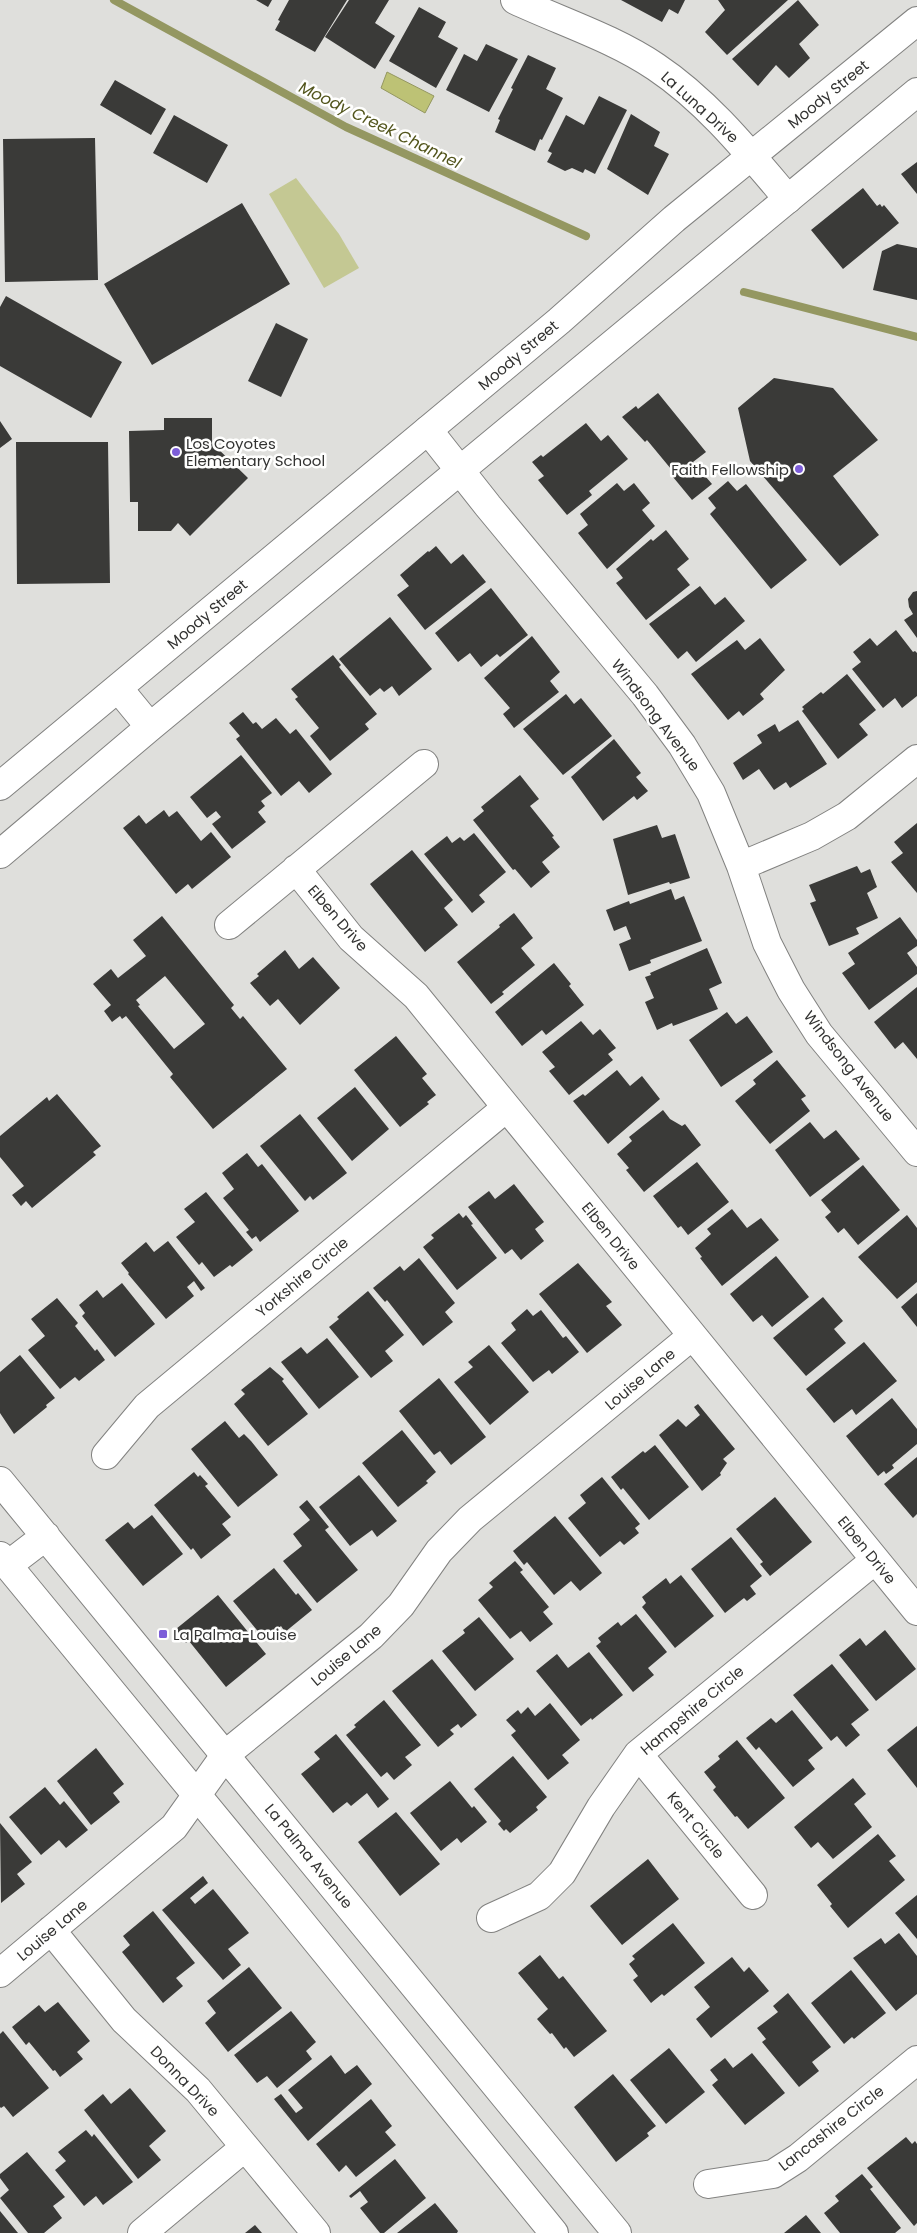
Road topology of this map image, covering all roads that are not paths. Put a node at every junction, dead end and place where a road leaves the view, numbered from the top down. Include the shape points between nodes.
1 (523, 2) edge
2 (917, 21) edge
3 (917, 92) edge
4 (752, 156) junction
5 (788, 199) junction
6 (428, 430) junction
7 (460, 471) junction
8 (118, 688) junction
9 (150, 727) junction
10 (917, 759) edge
11 (424, 764) dead end
12 (0, 786) edge
13 (0, 854) edge
14 (741, 866) junction
15 (296, 869) junction
16 (229, 924) dead end
17 (506, 1108) junction
18 (908, 1124) edge
19 (917, 1152) edge
20 (692, 1336) junction
21 (106, 1455) dead end
22 (0, 1481) edge
23 (46, 1536) junction
24 (875, 1560) junction
25 (4, 1561) edge
26 (917, 1612) edge
27 (226, 1754) junction
28 (638, 1754) junction
29 (197, 1795) junction
30 (753, 1895) dead end
31 (491, 1918) dead end
32 (51, 1930) junction
33 (0, 1973) edge
34 (917, 2060) edge
35 (245, 2147) junction
36 (708, 2184) dead end
37 (142, 2233) edge
38 (316, 2233) edge
39 (554, 2233) edge
40 (617, 2233) edge

1 - 4 street, La Luna Drive via 656,67 689,93
2 - 4 street, Moody Street
3 - 5 street
4 - 5 street, La Luna Drive
4 - 6 street, Moody Street
5 - 7 street
6 - 7 street, Windsong Avenue
6 - 8 street, Moody Street
7 - 9 street
7 - 14 street, Windsong Avenue via 645,695 682,745 711,793
8 - 9 street
8 - 12 street, Moody Street
9 - 13 street
10 - 14 street via 847,816 812,836
11 - 15 street
14 - 18 street, Windsong Avenue via 767,942 791,990 819,1034
15 - 16 street
15 - 17 street, Elben Drive via 351,938 416,996
17 - 20 street, Elben Drive
17 - 21 street, Yorkshire Circle via 147,1406
18 - 19 street, Windsong Avenue
20 - 24 street, Elben Drive
20 - 27 street, Louise Lane via 470,1520 440,1551 402,1605 371,1636
22 - 23 street, La Palma Avenue
23 - 25 street
23 - 27 street, La Palma Avenue
24 - 26 street, Elben Drive
24 - 28 street, Hampshire Circle
25 - 29 street
27 - 29 street, Louise Lane
27 - 40 street, La Palma Avenue
28 - 30 street, Kent Circle
28 - 31 street, Hampshire Circle via 601,1807 562,1873 539,1896
29 - 32 street, Louise Lane via 174,1827
29 - 39 street
32 - 33 street, Louise Lane
32 - 35 street, Donna Drive via 124,2020 198,2090
34 - 36 street, Lancashire Circle via 798,2158 773,2174
35 - 37 street
35 - 38 street, Donna Drive

